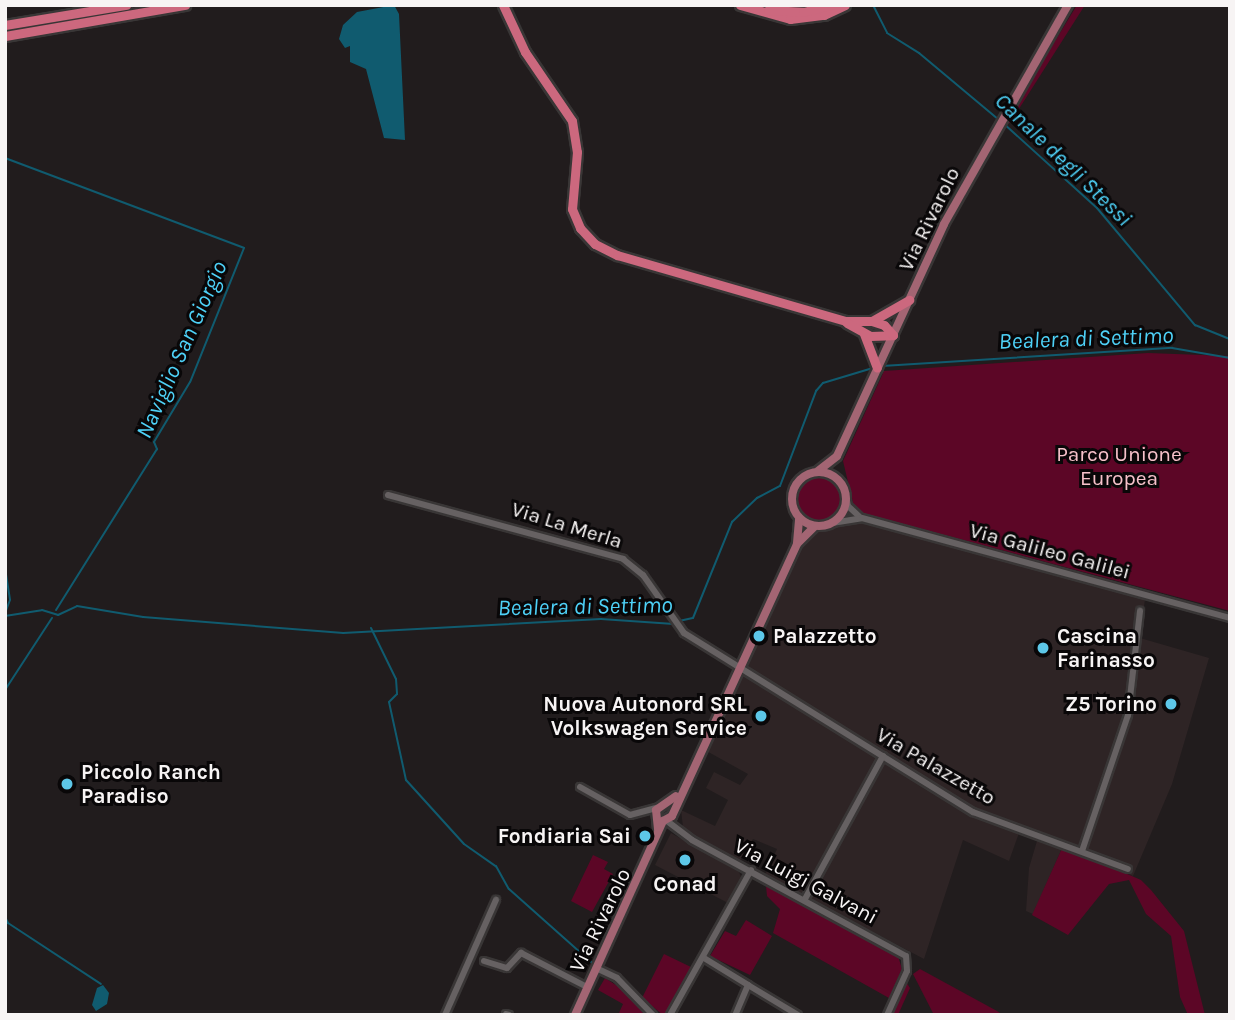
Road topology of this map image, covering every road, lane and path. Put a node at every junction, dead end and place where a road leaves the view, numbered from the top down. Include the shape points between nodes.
1 (126, 5) edge
2 (185, 5) edge
3 (503, 5) edge
4 (740, 5) edge
5 (754, 5) edge
6 (832, 5) edge
7 (845, 5) edge
8 (1068, 5) edge
9 (5, 25) edge
10 (5, 36) edge
11 (909, 300) junction
12 (845, 321) junction
13 (872, 321) junction
14 (864, 334) junction
15 (893, 335) junction
16 (877, 367) junction
17 (837, 456) junction
18 (818, 471) junction
19 (839, 480) junction
20 (388, 495) dead end
21 (846, 495) junction
22 (799, 518) junction
23 (862, 519) junction
24 (832, 523) junction
25 (815, 526) junction
26 (797, 544) junction
27 (1140, 611) dead end
28 (1230, 618) edge
29 (738, 665) junction
30 (883, 756) junction
31 (580, 787) dead end
32 (664, 815) junction
33 (1082, 851) junction
34 (1128, 869) dead end
35 (751, 870) junction
36 (805, 899) junction
37 (496, 900) dead end
38 (704, 958) junction
39 (478, 959) junction
40 (596, 968) junction
41 (748, 985) junction
42 (587, 987) junction
43 (672, 1013) edge
44 (445, 1015) edge
45 (575, 1015) edge
46 (653, 1015) edge
47 (734, 1015) edge
48 (798, 1015) edge
49 (887, 1015) edge

1 - 9 highway
2 - 10 highway
3 - 12 highway via 525,52 572,121 577,152 572,209 590,240 617,255
4 - 7 highway via 790,19 824,15
5 - 6 highway via 793,13
8 - 11 main road, Via Rivarolo via 996,125
11 - 13 highway
11 - 15 main road, Via Rivarolo
12 - 13 highway
12 - 14 highway
13 - 15 highway
14 - 15 highway
14 - 16 highway
15 - 16 main road, Via Rivarolo
16 - 17 main road, Via Rivarolo
17 - 18 main road, Via Rivarolo
17 - 19 main road, Via Rivarolo
18 - 19 main road
18 - 22 main road via 803,476 793,489 792,505
19 - 21 main road
20 - 29 street, Via La Merla via 622,559 643,575 684,633
21 - 23 street via 848,506
21 - 24 main road via 844,511
22 - 25 main road
22 - 26 main road
23 - 24 street, Via Galileo Galilei
23 - 28 street, Via Galileo Galilei
24 - 25 main road
25 - 26 main road
26 - 29 main road
27 - 33 street via 1128,715
29 - 30 street, Via Palazzetto
29 - 32 main road via 681,792
30 - 33 street, Via Palazzetto via 973,812
30 - 36 street
31 - 32 street via 630,815 636,811
32 - 35 street, Via Luigi Galvani via 676,830
32 - 40 main road, Via Rivarolo
33 - 34 street, Via Palazzetto
35 - 36 street, Via Luigi Galvani
35 - 38 street
36 - 49 street, Via Luigi Galvani via 906,956 907,971
37 - 39 street
38 - 41 street
38 - 43 street
39 - 42 street via 507,968 521,954
39 - 44 street
40 - 42 main road, Via Rivarolo
40 - 46 street via 617,978
41 - 47 street
41 - 48 street
42 - 45 main road, Via Rivarolo

